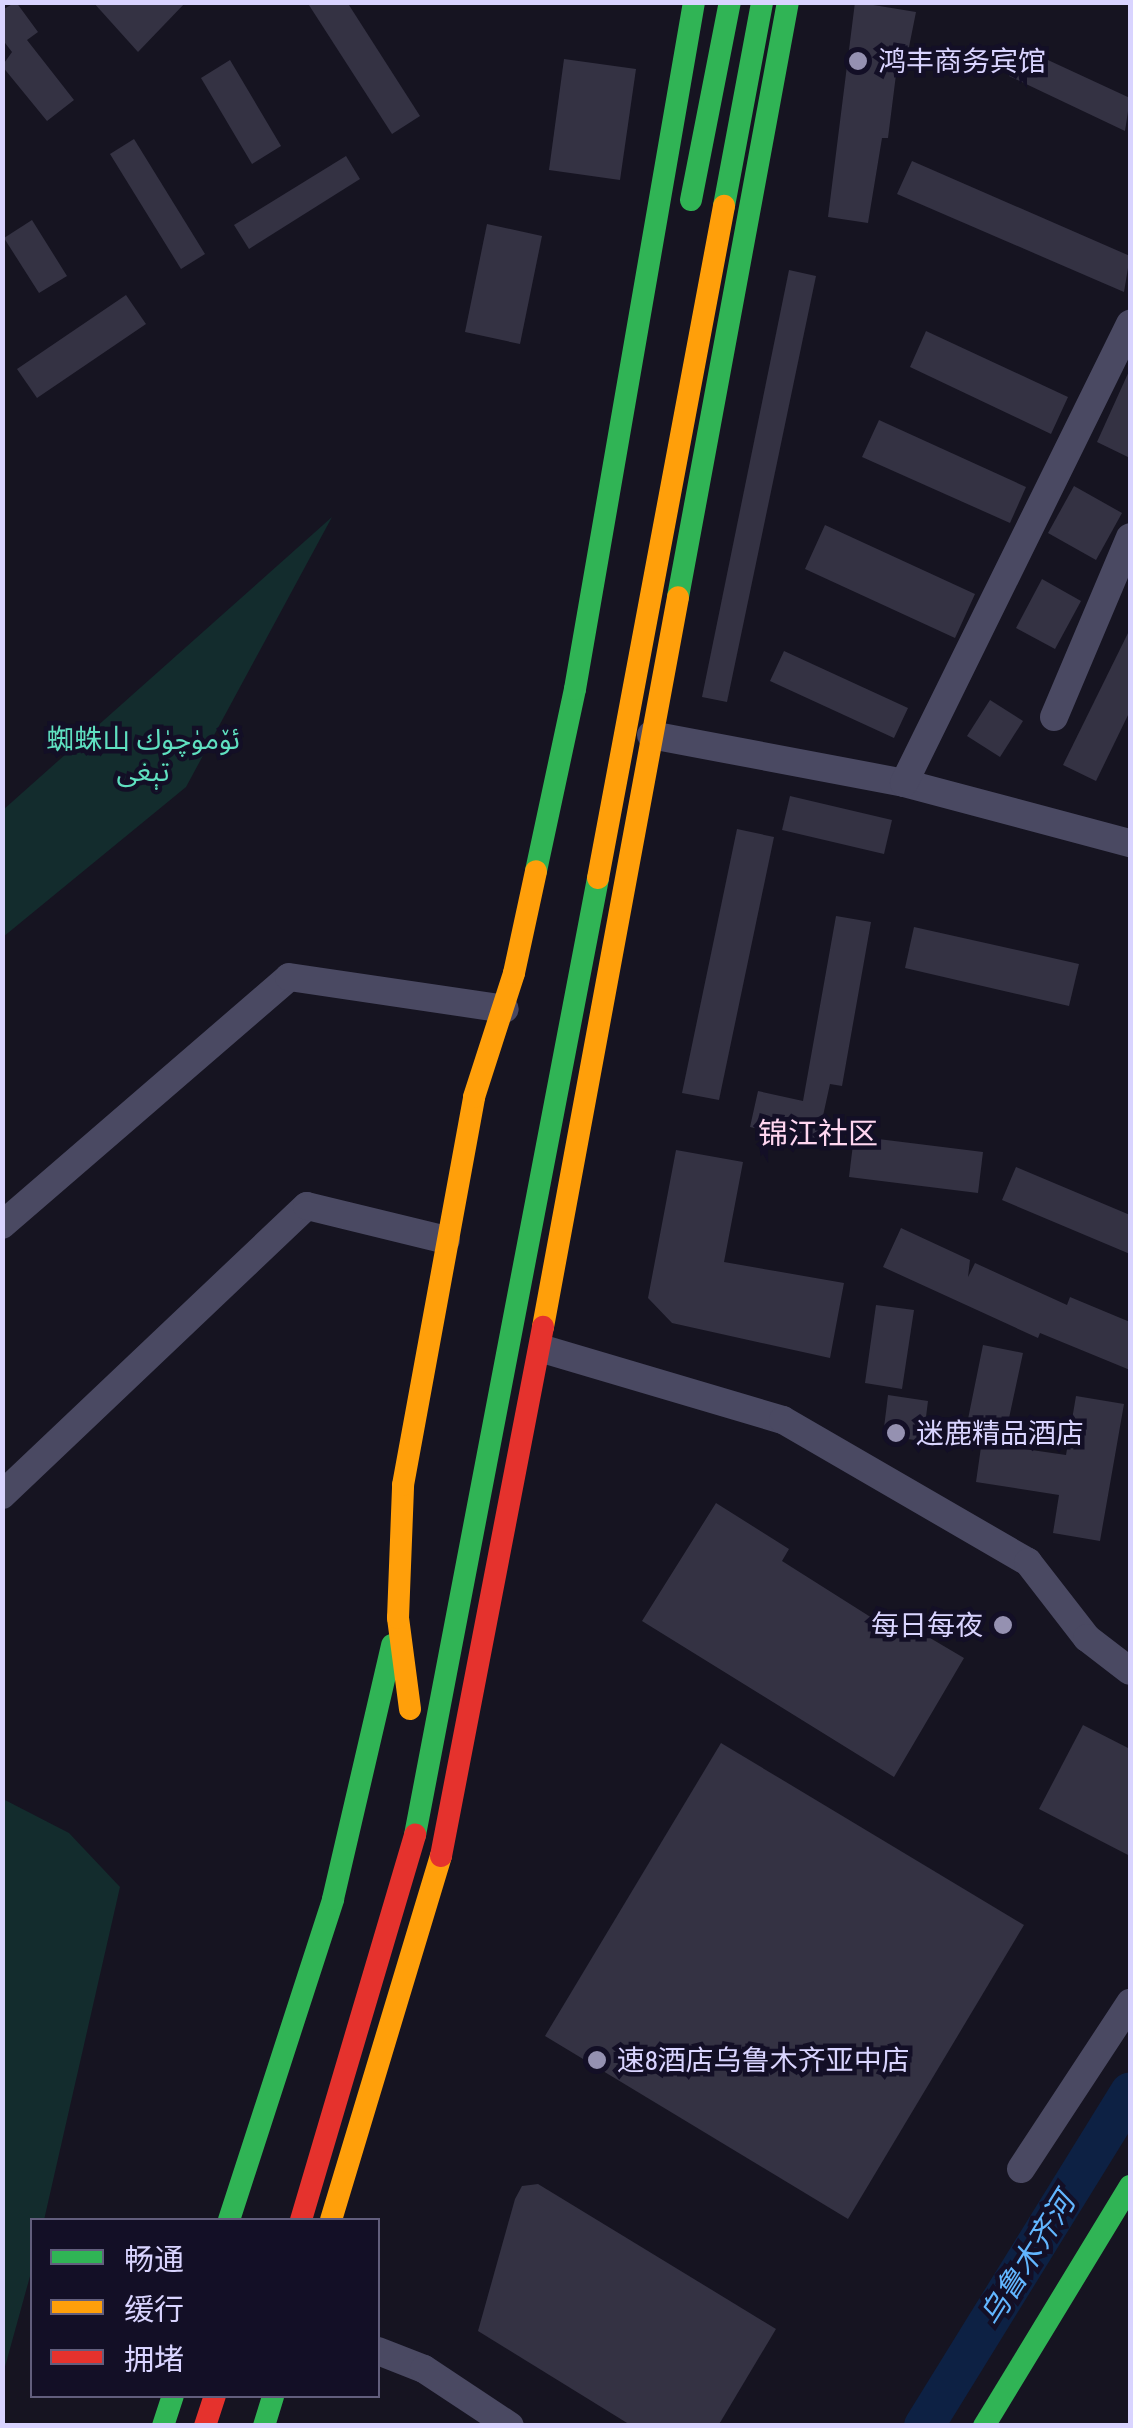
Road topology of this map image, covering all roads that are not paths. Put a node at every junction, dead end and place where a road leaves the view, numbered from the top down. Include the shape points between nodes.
1 (694, 2) edge
2 (716, 2) edge
3 (730, 2) edge
4 (762, 2) edge
5 (784, 2) edge
6 (717, 56) junction
7 (733, 153) junction
8 (686, 230) dead end
9 (1130, 324) edge
10 (1130, 537) edge
11 (1054, 718) dead end
12 (651, 735) junction
13 (904, 782) junction
14 (1130, 843) edge
15 (505, 1009) junction
16 (2, 1225) edge
17 (446, 1240) junction
18 (543, 1349) junction
19 (2, 1494) edge
20 (488, 1615) junction
21 (398, 1618) junction
22 (424, 1638) dead end
23 (1130, 1671) edge
24 (432, 1759) junction
25 (368, 1903) dead end
26 (1130, 2003) edge
27 (1021, 2169) dead end
28 (1130, 2186) edge
29 (284, 2187) dead end
30 (231, 2218) edge
31 (302, 2218) edge
32 (332, 2218) edge
33 (1130, 2221) edge
34 (380, 2353) edge
35 (172, 2398) edge
36 (214, 2398) edge
37 (272, 2398) edge
38 (163, 2426) edge
39 (205, 2426) edge
40 (264, 2426) edge
41 (510, 2426) edge
42 (984, 2426) edge
43 (1004, 2426) edge

1 - 15 main road via 575,689
2 - 6 main road
3 - 6 main road
4 - 7 main road
5 - 7 main road
5 - 12 main road
6 - 8 main road
7 - 24 main road
9 - 13 street
10 - 11 street
12 - 13 street
12 - 18 main road
13 - 14 street
15 - 16 street via 289,977
15 - 17 main road via 474,1097
17 - 19 street via 307,1206
17 - 21 main road via 402,1485
18 - 20 main road
18 - 23 street via 783,1420 1028,1562 1087,1638
20 - 24 main road
20 - 32 main road via 422,1938
21 - 22 main road via 408,1718
21 - 30 main road via 333,1899
24 - 31 main road via 403,1890
25 - 29 main road
26 - 27 street
28 - 42 main road
33 - 43 main road
34 - 41 street via 424,2369
35 - 38 main road
36 - 39 main road
37 - 40 main road

